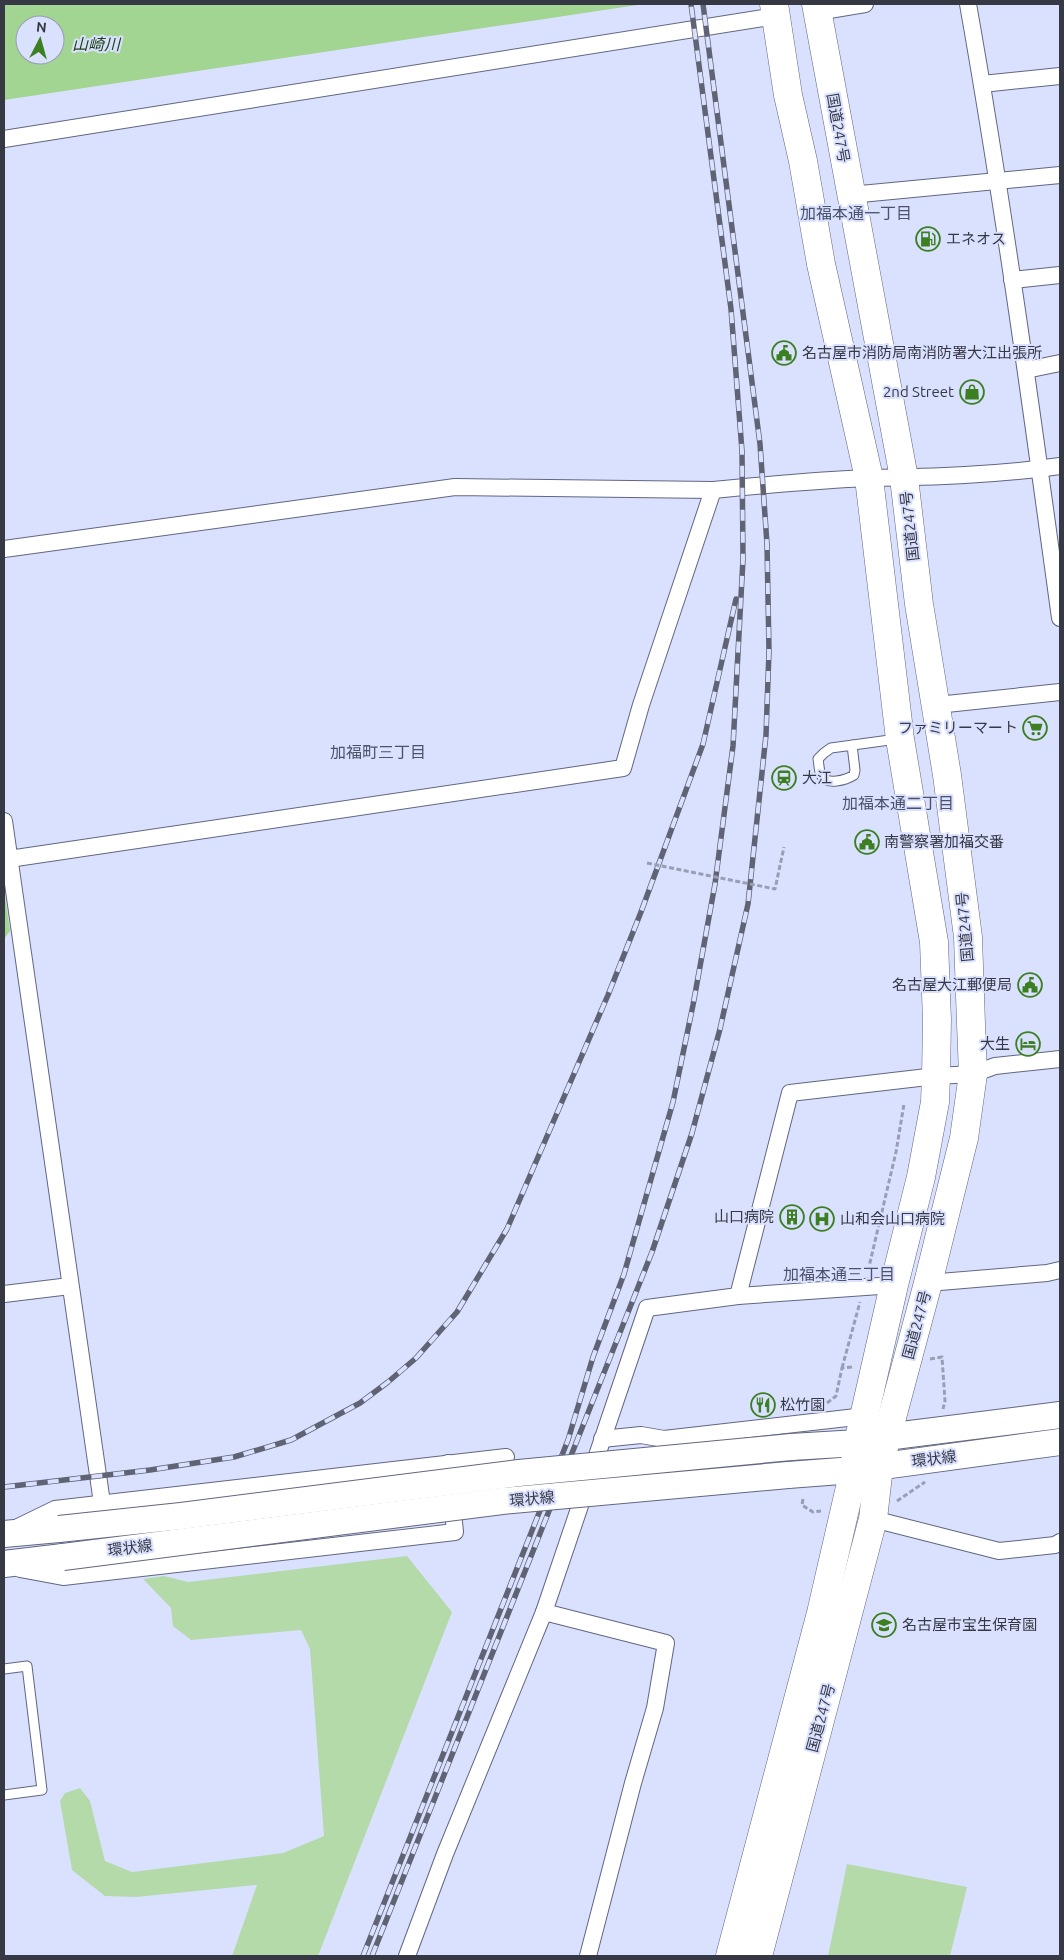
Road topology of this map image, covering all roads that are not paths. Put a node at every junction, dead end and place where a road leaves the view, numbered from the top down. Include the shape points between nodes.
1 (865, 4) edge
2 (968, 4) edge
3 (775, 8) edge
4 (816, 8) edge
5 (1060, 76) edge
6 (982, 84) junction
7 (4, 139) edge
8 (1060, 174) edge
9 (997, 182) junction
10 (850, 195) junction
11 (1060, 275) edge
12 (1012, 280) junction
13 (1060, 363) edge
14 (1026, 370) junction
15 (1060, 466) edge
16 (1040, 469) junction
17 (869, 478) junction
18 (904, 478) junction
19 (713, 490) junction
20 (4, 549) edge
21 (1057, 577) edge
22 (1060, 618) edge
23 (1060, 692) edge
24 (937, 706) junction
25 (900, 739) junction
26 (852, 745) junction
27 (4, 821) edge
28 (6, 860) edge
29 (1060, 1060) edge
30 (973, 1074) junction
31 (936, 1076) junction
32 (1060, 1270) edge
33 (928, 1284) junction
34 (894, 1285) junction
35 (70, 1286) junction
36 (4, 1294) edge
37 (738, 1296) junction
38 (1060, 1415) edge
39 (865, 1416) junction
40 (886, 1437) junction
41 (602, 1439) junction
42 (1060, 1442) edge
43 (858, 1443) junction
44 (506, 1457) dead end
45 (448, 1463) junction
46 (867, 1468) junction
47 (102, 1503) junction
48 (881, 1510) junction
49 (4, 1534) edge
50 (1060, 1542) edge
51 (4, 1565) edge
52 (544, 1612) junction
53 (4, 1669) edge
54 (4, 1795) edge
55 (407, 1956) edge
56 (588, 1956) edge
57 (730, 1956) edge
58 (758, 1956) edge

1 - 4 street
2 - 6 street
3 - 7 street
3 - 17 highway, 国道247号 via 788,95 821,264
4 - 10 highway, 国道247号
5 - 6 street
6 - 9 street
8 - 9 street
9 - 10 street
9 - 12 street
10 - 18 highway, 国道247号
11 - 12 street
12 - 14 street
13 - 14 street
14 - 16 street
15 - 16 street
16 - 18 street
16 - 21 street
17 - 18 street
17 - 19 street
17 - 25 highway, 国道247号
18 - 24 highway, 国道247号 via 919,604
19 - 20 street via 455,487
19 - 28 street via 623,768
21 - 22 street
23 - 24 street
24 - 30 highway, 国道247号 via 968,937
25 - 26 lane
25 - 31 highway, 国道247号 via 934,942
26 - 26 lane via 854,775 848,780 825,780 821,776 818,759 831,748
27 - 28 street
28 - 35 street
29 - 30 street via 995,1066
30 - 31 street
30 - 33 highway, 国道247号 via 964,1138
31 - 34 highway, 国道247号 via 935,1102 921,1177
31 - 37 street via 790,1093
32 - 33 street
33 - 40 highway, 国道247号
34 - 37 street
34 - 39 highway, 国道247号
35 - 36 street
35 - 47 street
37 - 41 street via 648,1308
38 - 40 main road, 環状線
39 - 41 street via 664,1439 641,1435
39 - 43 highway, 国道247号
40 - 43 main road, 環状線
40 - 46 highway, 国道247号
41 - 52 street
42 - 46 main road, 環状線
43 - 46 highway, 国道247号
43 - 49 main road, 環状線, bridge via 519,1473 181,1516
44 - 45 street
45 - 47 street
45 - 51 street via 455,1532 63,1577
46 - 48 highway, 国道247号
46 - 51 main road, 環状線, bridge via 502,1501
46 - 57 highway, 国道247号 via 821,1613
47 - 49 street via 55,1509
48 - 50 street via 1000,1551
48 - 58 highway, 国道247号
52 - 55 street
52 - 56 street via 666,1643 655,1708
53 - 54 lane via 27,1666 42,1790

